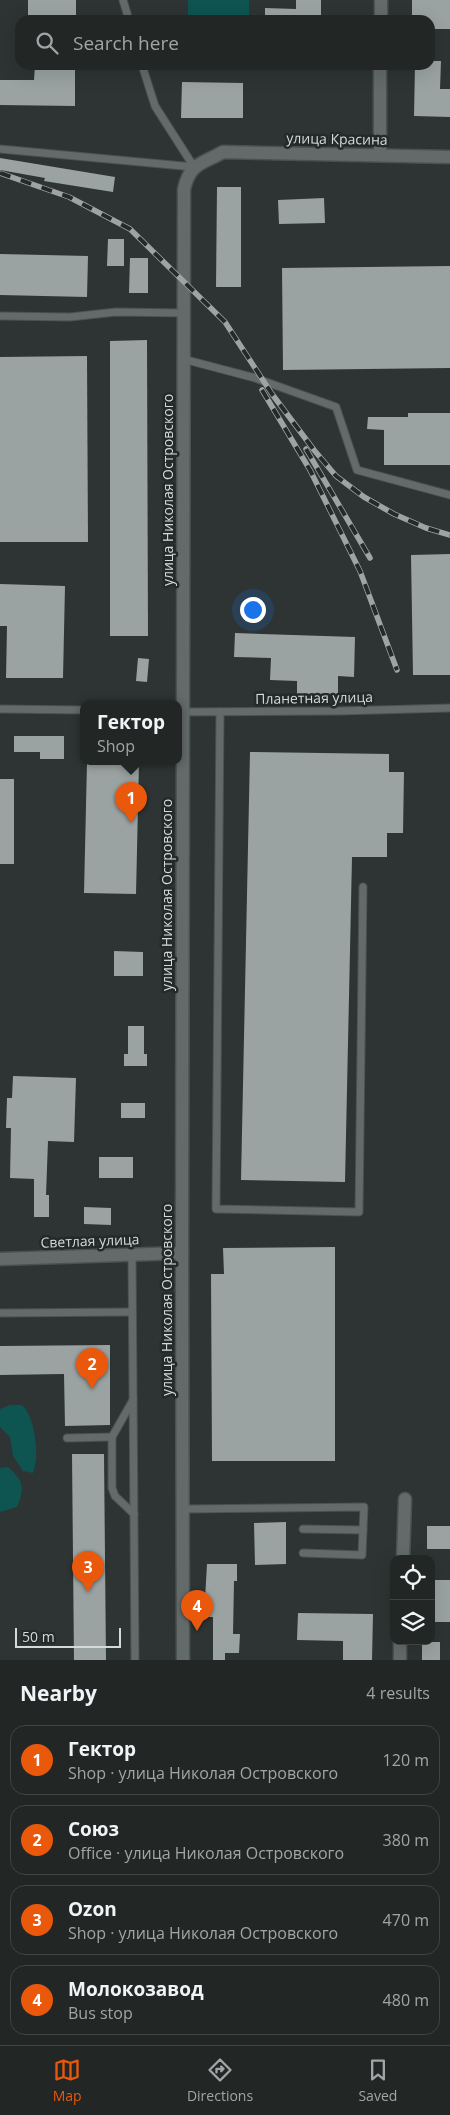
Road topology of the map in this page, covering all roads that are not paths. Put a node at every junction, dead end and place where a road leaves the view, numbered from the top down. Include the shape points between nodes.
1 (122, 0) edge
2 (381, 0) edge
3 (126, 15) edge
4 (381, 15) edge
5 (143, 70) edge
6 (380, 70) edge
7 (0, 149) edge
8 (380, 155) junction
9 (450, 157) edge
10 (194, 167) junction
11 (183, 313) junction
12 (0, 316) edge
13 (183, 359) junction
14 (450, 495) edge
15 (181, 700) edge
16 (450, 708) edge
17 (0, 709) edge
18 (80, 710) edge
19 (182, 712) edge
20 (220, 712) junction
21 (181, 765) edge
22 (363, 887) dead end
23 (182, 1253) junction
24 (132, 1255) junction
25 (0, 1259) edge
26 (132, 1312) junction
27 (0, 1313) edge
28 (133, 1400) junction
29 (112, 1437) junction
30 (67, 1438) dead end
31 (405, 1499) dead end
32 (183, 1509) junction
33 (134, 1514) junction
34 (303, 1529) dead end
35 (363, 1530) junction
36 (303, 1553) dead end
37 (403, 1555) edge
38 (400, 1645) edge
39 (135, 1660) edge
40 (183, 1660) edge
41 (400, 1660) edge

1 - 3 lane
2 - 4 street
5 - 10 lane via 154,106
6 - 8 street
7 - 10 lane
8 - 9 street, улица Красина
8 - 10 street, улица Красина via 223,152
10 - 11 street, улица Николая Островского via 187,175 184,189
11 - 12 lane via 116,312 70,318
11 - 13 street, улица Николая Островского
13 - 14 lane via 255,378 336,408 357,470
13 - 15 street, улица Николая Островского
16 - 20 lane, Планетная улица
17 - 18 lane
19 - 20 lane, Планетная улица
20 - 22 lane via 216,1209 359,1212
21 - 23 street, улица Николая Островского
23 - 24 street, Светлая улица
23 - 32 street, улица Николая Островского
24 - 25 street, Светлая улица
24 - 26 lane
26 - 27 lane
26 - 28 lane
28 - 29 lane
28 - 33 lane
29 - 30 lane
29 - 33 lane via 113,1492
31 - 37 street
32 - 35 lane via 364,1507
32 - 40 street, улица Николая Островского
33 - 39 lane
34 - 35 lane
35 - 36 lane via 362,1555
38 - 41 street

